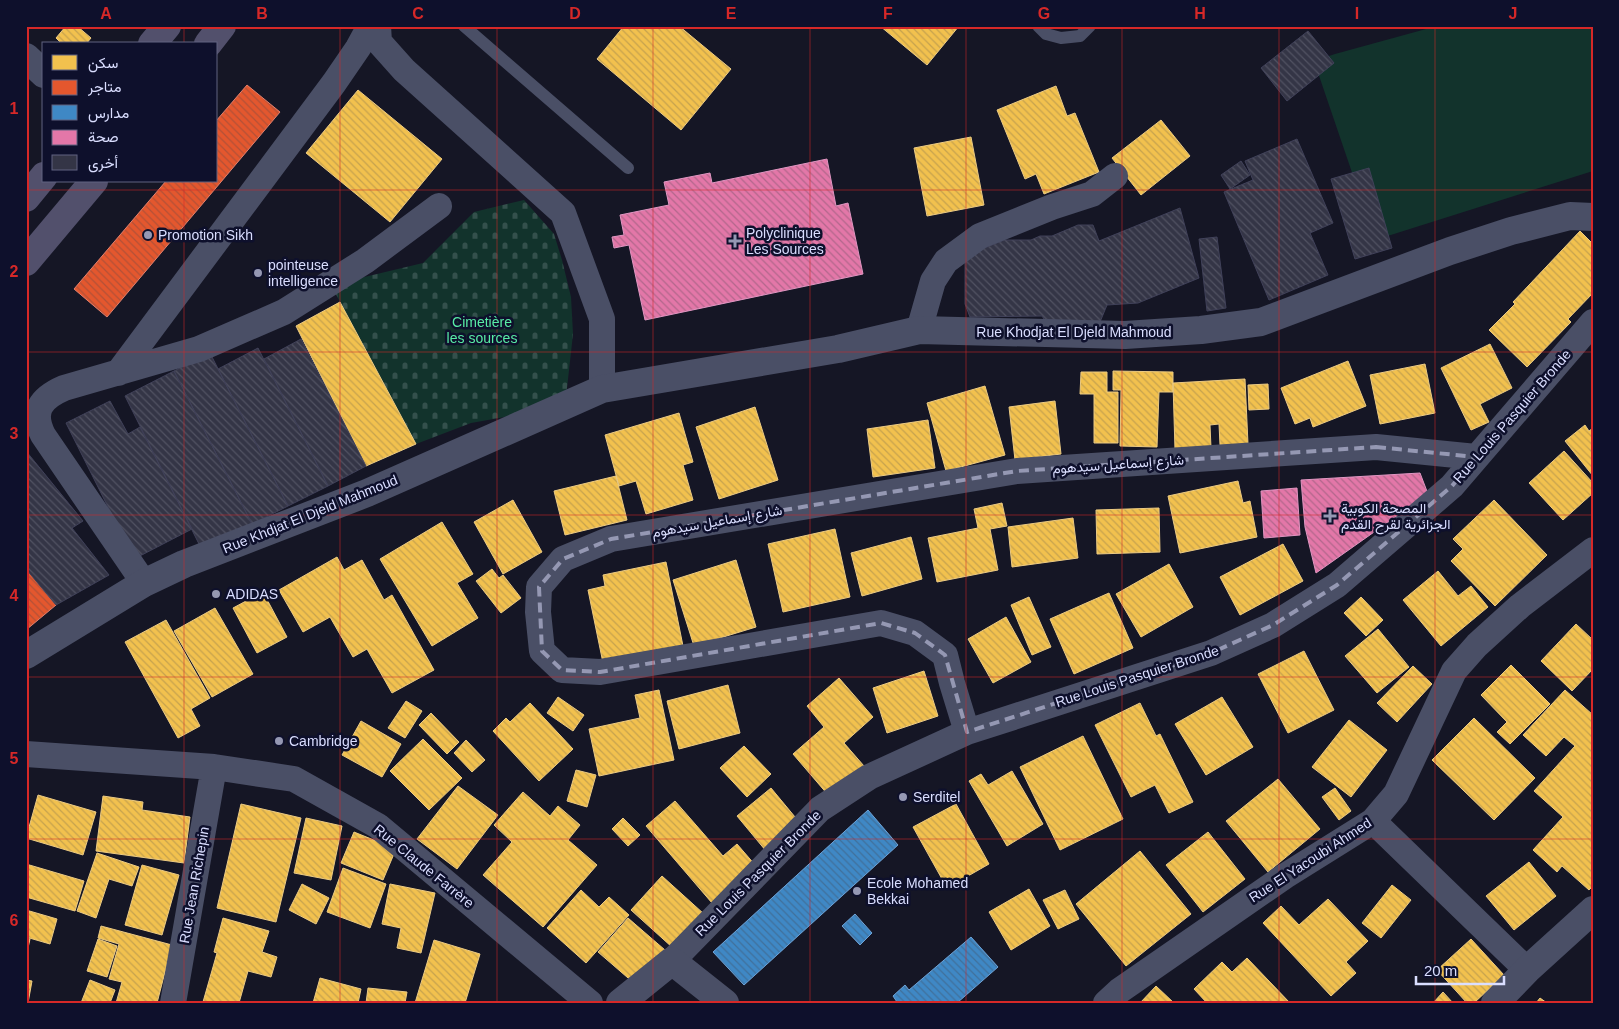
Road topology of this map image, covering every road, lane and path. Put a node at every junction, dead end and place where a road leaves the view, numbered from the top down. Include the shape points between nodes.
1 (167, 26) edge
2 (222, 26) edge
3 (370, 26) edge
4 (378, 26) edge
5 (464, 26) edge
6 (1038, 26) edge
7 (1090, 26) edge
8 (154, 42) edge
9 (210, 42) edge
10 (628, 168) dead end
11 (1115, 176) dead end
12 (42, 178) edge
13 (93, 182) edge
14 (26, 198) edge
15 (439, 206) dead end
16 (1593, 216) edge
17 (26, 262) edge
18 (1593, 322) edge
19 (919, 330) junction
20 (118, 373) junction
21 (602, 389) junction
22 (1476, 457) junction
23 (1593, 550) edge
24 (144, 584) junction
25 (26, 654) edge
26 (967, 732) junction
27 (26, 754) edge
28 (214, 767) junction
29 (1372, 821) junction
30 (1593, 910) edge
31 (672, 961) junction
32 (1527, 970) junction
33 (173, 1003) edge
34 (590, 1003) edge
35 (620, 1003) edge
36 (725, 1003) edge
37 (1106, 1003) edge
38 (1495, 1003) edge

1 - 8 main road
2 - 9 main road
3 - 20 street via 334,83
4 - 21 street via 379,42 404,70 563,212 602,319
5 - 10 lane
6 - 7 lane via 1046,34 1061,38 1080,36
11 - 19 street via 1092,194 980,236 946,261 933,281
12 - 14 main road
13 - 17 main road
15 - 20 street via 365,261 284,312 199,349
16 - 19 street, Rue Khodjat El Djeld Mahmoud via 1570,216 1511,231 1260,322 1125,335
18 - 22 street, Rue Louis Pasquier Bronde
19 - 21 street, Rue Khodjat El Djeld Mahmoud via 838,349
20 - 24 street via 52,393 39,409 39,427
21 - 24 street, Rue Khdjat El Djeld Mahmoud via 367,493 184,564
22 - 26 street, Rue Louis Pasquier Bronde via 1452,486 1337,585 1273,625 1211,653
22 - 26 street, شارع إسماعيل سيدهوم via 1376,447 1017,471 612,539 563,559 539,587 542,651 562,670 600,672 881,623 915,633 945,655
23 - 29 street, Rue El Yacoubi Ahmed via 1520,606 1454,671 1396,794
24 - 25 street, Rue Khdjat El Djeld Mahmoud
26 - 31 street, Rue Louis Pasquier Bronde via 869,777 820,809
27 - 28 street, Rue Claude Farrère
28 - 33 street, Rue Jean Richepin
28 - 34 street, Rue Claude Farrère via 294,779 378,826
29 - 32 street
29 - 37 street, Rue El Yacoubi Ahmed via 1285,876
30 - 32 street
31 - 35 street
31 - 36 street
32 - 38 street

